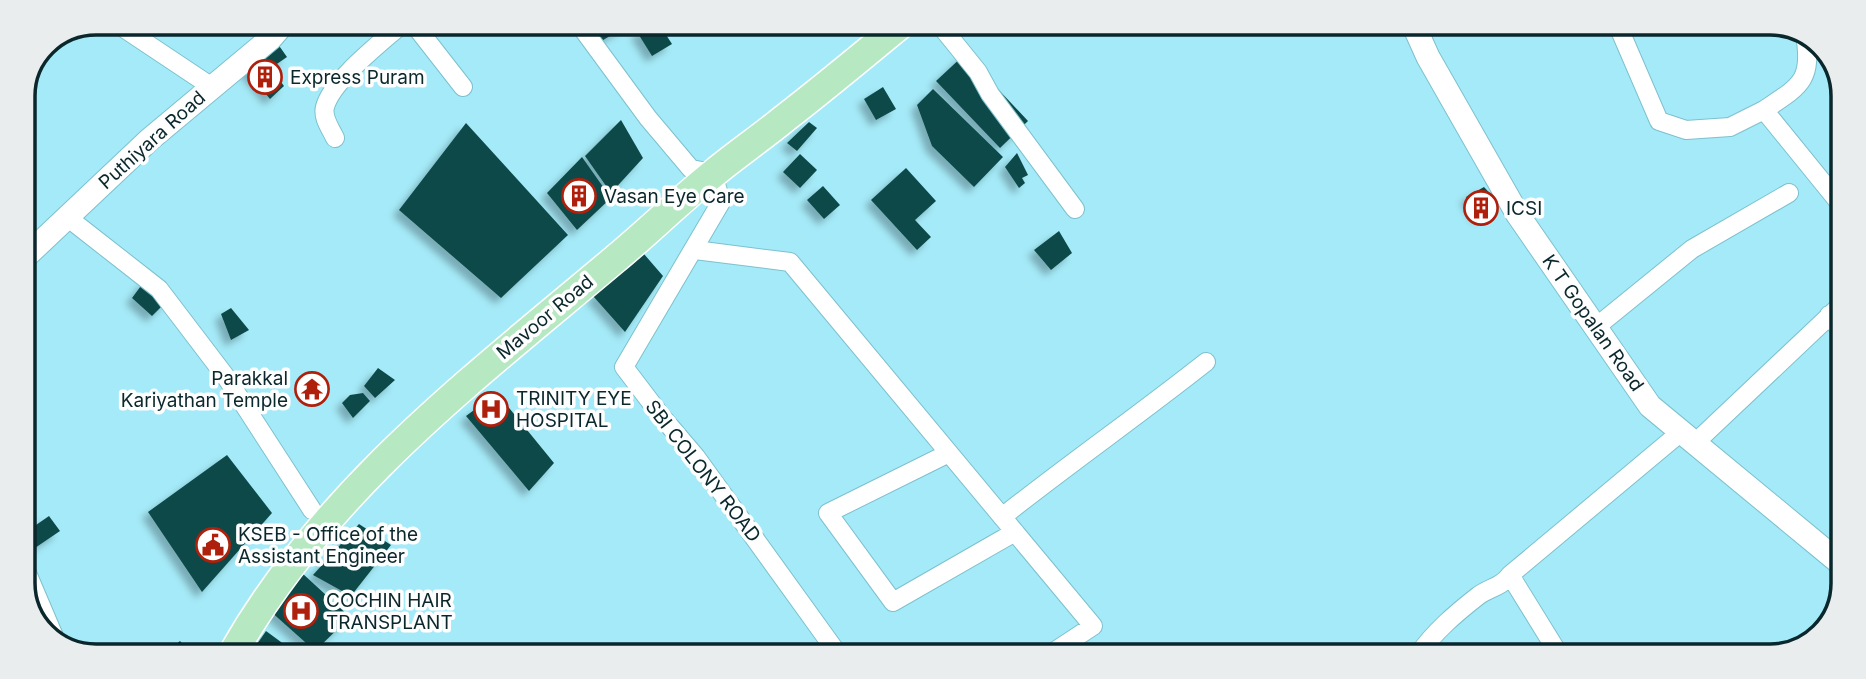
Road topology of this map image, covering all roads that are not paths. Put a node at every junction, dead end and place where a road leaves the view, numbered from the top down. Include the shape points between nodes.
1 (134, 35) edge
2 (274, 35) edge
3 (390, 35) edge
4 (422, 35) edge
5 (587, 35) edge
6 (861, 35) edge
7 (887, 35) edge
8 (948, 35) edge
9 (1418, 35) edge
10 (1622, 35) edge
11 (1807, 48) edge
12 (212, 87) junction
13 (463, 87) dead end
14 (1764, 110) junction
15 (335, 138) dead end
16 (702, 171) junction
17 (1831, 192) edge
18 (1789, 193) dead end
19 (1075, 209) dead end
20 (67, 217) junction
21 (35, 248) edge
22 (695, 250) junction
23 (1831, 313) edge
24 (1596, 327) junction
25 (1206, 362) dead end
26 (1688, 438) junction
27 (949, 453) junction
28 (312, 510) junction
29 (1002, 517) junction
30 (1015, 532) junction
31 (1831, 556) edge
32 (1510, 575) junction
33 (219, 644) edge
34 (238, 644) edge
35 (831, 644) edge
36 (1066, 644) edge
37 (1426, 644) edge
38 (1553, 644) edge

1 - 12 street
2 - 12 street, Puthiyara Road
3 - 15 street via 352,69 325,108
4 - 13 street
5 - 16 street via 641,109
6 - 16 main road, Mavoor Road
7 - 16 main road, Mavoor Road via 786,118
8 - 19 street
9 - 24 street, K T Gopalan Road via 1518,215
10 - 14 street via 1659,121 1686,130 1730,127
11 - 14 street via 1809,61 1797,88
12 - 20 street, Puthiyara Road
14 - 17 street
16 - 22 street, SBI COLONY ROAD via 721,202
16 - 28 main road, Mavoor Road via 604,246 425,397
16 - 34 main road, Mavoor Road via 615,259 401,442 298,554
18 - 24 street via 1692,250
20 - 21 street, Puthiyara Road
20 - 28 street via 159,289 226,377
22 - 27 street via 790,262
22 - 35 street, SBI COLONY ROAD via 624,367 696,457
23 - 26 street
24 - 26 street, K T Gopalan Road via 1650,406
25 - 29 street
26 - 31 street, K T Gopalan Road
26 - 32 street
27 - 29 street
27 - 30 street via 828,513 893,602
28 - 33 main road, Mavoor Road via 240,607
29 - 30 street
30 - 36 street via 1093,626
32 - 37 street via 1503,584 1481,594
32 - 38 street

